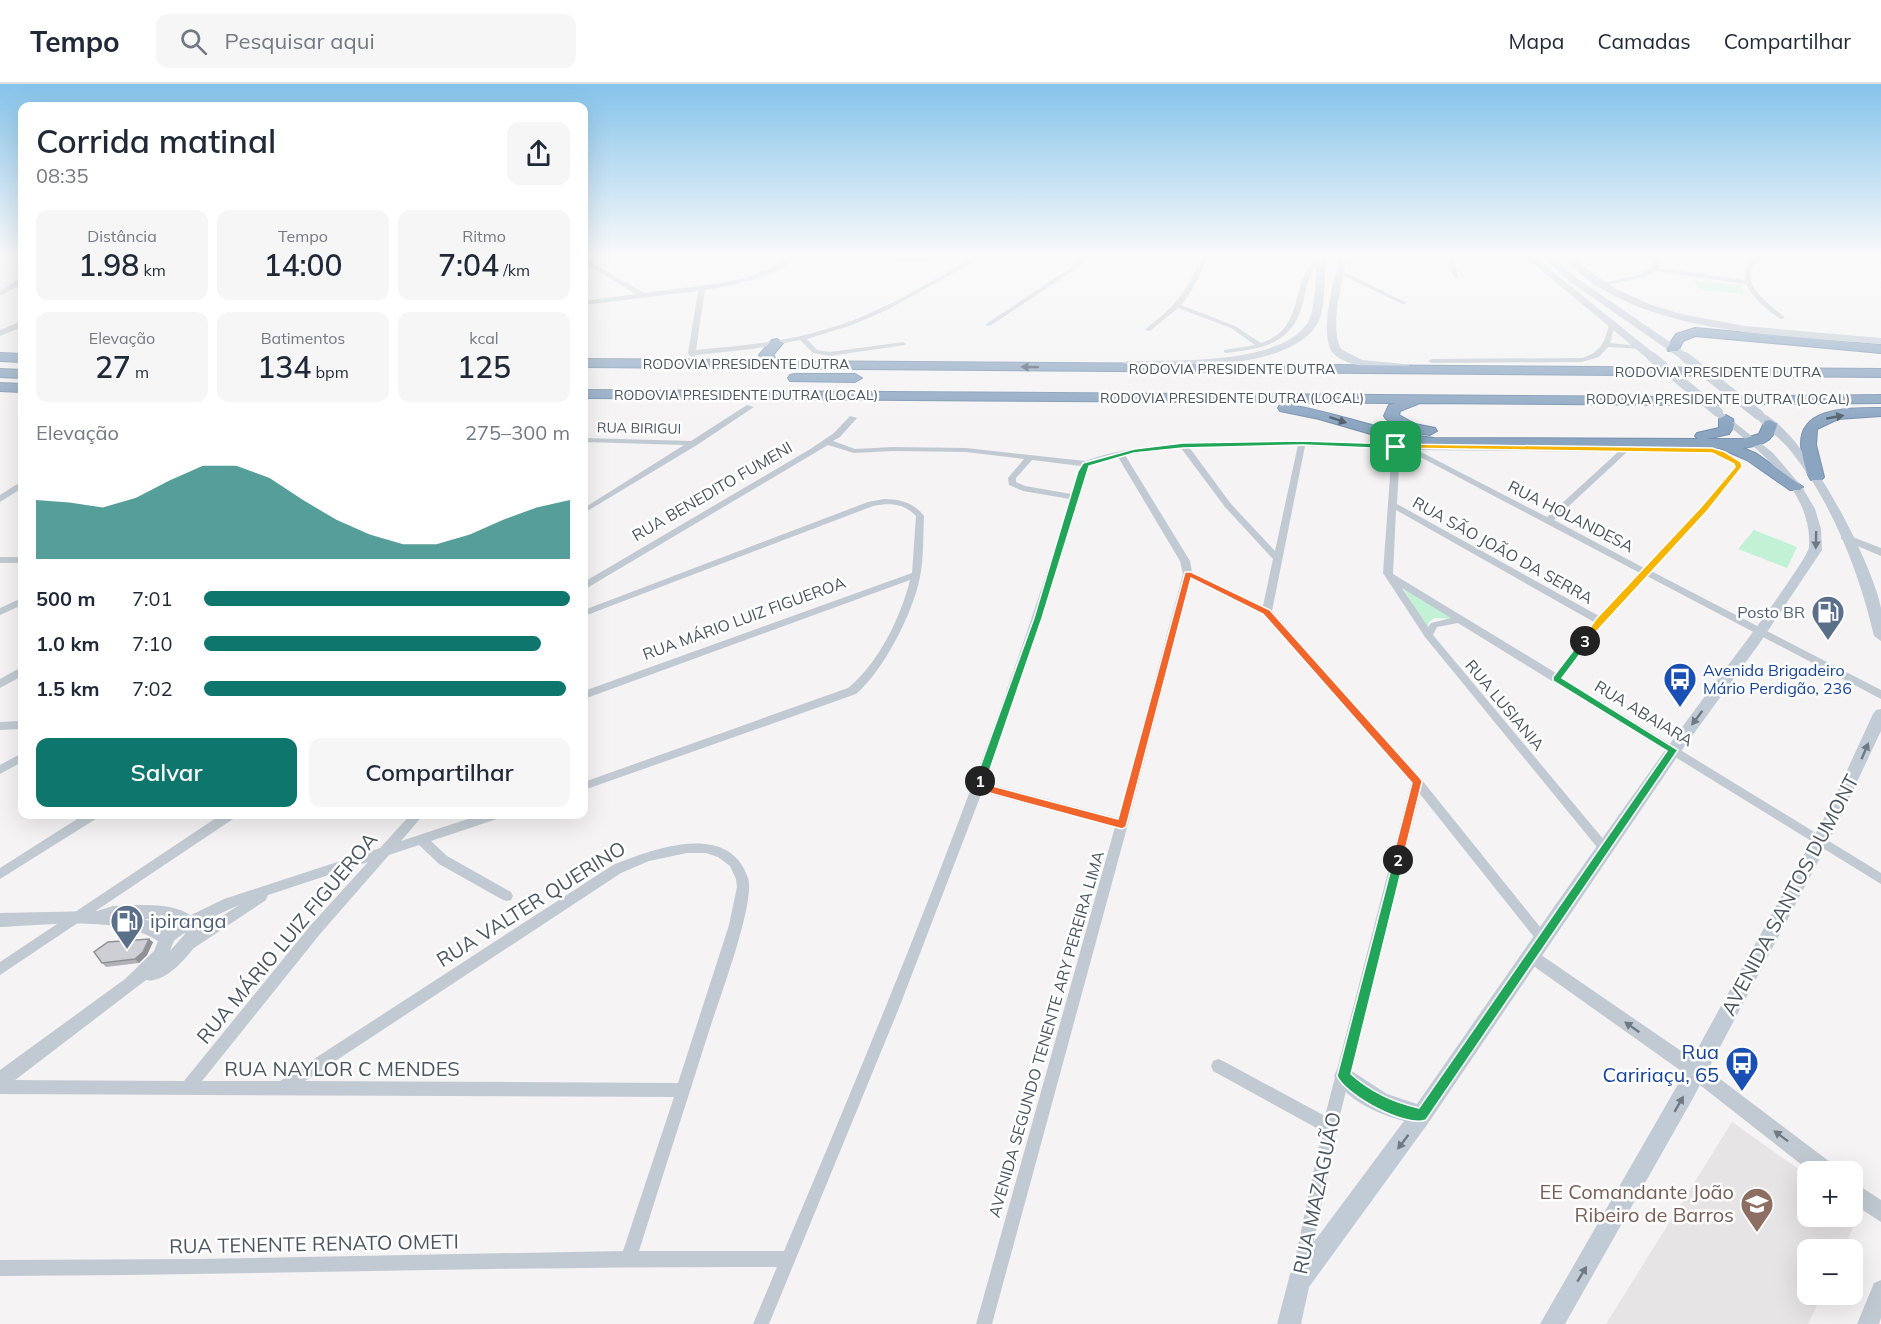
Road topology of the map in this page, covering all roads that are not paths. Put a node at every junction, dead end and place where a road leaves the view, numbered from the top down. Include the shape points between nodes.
1 (698, 312) edge
2 (878, 312) edge
3 (1007, 312) edge
4 (1171, 312) edge
5 (1193, 312) edge
6 (1296, 312) edge
7 (1316, 312) edge
8 (1335, 312) edge
9 (1597, 312) edge
10 (1620, 312) edge
11 (1671, 312) edge
12 (1775, 312) edge
13 (1782, 318) dead end
14 (1612, 324) junction
15 (988, 325) dead end
16 (18, 326) edge
17 (1148, 330) dead end
18 (0, 333) edge
19 (802, 338) junction
20 (1881, 341) edge
21 (777, 343) junction
22 (903, 344) dead end
23 (1607, 345) junction
24 (1261, 346) junction
25 (1641, 348) junction
26 (1673, 348) junction
27 (1881, 349) edge
28 (1226, 351) dead end
29 (692, 354) junction
30 (588, 356) edge
31 (0, 357) edge
32 (18, 358) edge
33 (772, 361) junction
34 (1432, 361) dead end
35 (0, 362) edge
36 (18, 363) edge
37 (588, 363) edge
38 (826, 364) junction
39 (1088, 368) junction
40 (1474, 371) junction
41 (1881, 373) edge
42 (0, 374) edge
43 (18, 374) edge
44 (588, 377) edge
45 (0, 381) edge
46 (18, 382) edge
47 (1881, 382) edge
48 (588, 385) edge
49 (0, 387) edge
50 (18, 388) edge
51 (1881, 391) edge
52 (0, 393) edge
53 (18, 393) edge
54 (588, 394) edge
55 (1446, 399) junction
56 (1881, 399) edge
57 (0, 400) edge
58 (18, 400) edge
59 (747, 401) junction
60 (588, 403) edge
61 (1881, 412) edge
62 (1722, 415) junction
63 (853, 418) dead end
64 (1764, 420) junction
65 (588, 440) edge
66 (828, 442) junction
67 (1756, 442) junction
68 (694, 443) junction
69 (1302, 443) junction
70 (1183, 445) junction
71 (1396, 447) junction
72 (1407, 447) junction
73 (1716, 447) junction
74 (1625, 450) junction
75 (1120, 454) junction
76 (1030, 457) junction
77 (1086, 464) junction
78 (1815, 477) junction
79 (1795, 487) junction
80 (18, 488) edge
81 (18, 491) edge
82 (11, 492) junction
83 (1075, 497) junction
84 (0, 499) edge
85 (1392, 505) junction
86 (588, 508) edge
87 (1548, 521) junction
88 (1845, 537) junction
89 (1881, 552) edge
90 (1279, 559) junction
91 (0, 560) edge
92 (18, 560) edge
93 (1646, 572) junction
94 (1188, 574) junction
95 (916, 575) junction
96 (1390, 576) junction
97 (588, 584) edge
98 (18, 603) edge
99 (0, 612) edge
100 (588, 612) edge
101 (1267, 612) junction
102 (1460, 619) junction
103 (1600, 621) junction
104 (1761, 631) junction
105 (1428, 635) junction
106 (1881, 636) edge
107 (18, 674) edge
108 (1557, 679) junction
109 (0, 684) edge
110 (588, 694) edge
111 (1881, 695) edge
112 (1881, 714) edge
113 (18, 725) edge
114 (0, 726) edge
115 (1673, 750) junction
116 (18, 759) edge
117 (0, 770) edge
118 (1417, 782) junction
119 (588, 785) edge
120 (978, 786) junction
121 (87, 819) edge
122 (224, 819) edge
123 (413, 819) edge
124 (485, 819) edge
125 (1122, 824) junction
126 (423, 841) junction
127 (1820, 841) junction
128 (1605, 849) junction
129 (381, 854) junction
130 (0, 874) edge
131 (1881, 879) edge
132 (274, 887) junction
133 (507, 896) dead end
134 (98, 917) junction
135 (75, 918) junction
136 (0, 920) edge
137 (191, 921) junction
138 (167, 938) junction
139 (1543, 938) junction
140 (187, 947) junction
141 (1531, 955) junction
142 (0, 969) edge
143 (131, 984) junction
144 (1218, 1066) dead end
145 (1697, 1072) junction
146 (1344, 1076) junction
147 (0, 1081) edge
148 (0, 1087) edge
149 (284, 1087) junction
150 (188, 1088) junction
151 (684, 1090) junction
152 (1422, 1115) junction
153 (1330, 1127) junction
154 (1813, 1161) edge
155 (1863, 1199) edge
156 (1881, 1212) edge
157 (629, 1257) junction
158 (788, 1259) junction
159 (0, 1268) edge
160 (1298, 1282) junction
161 (1881, 1290) edge
162 (761, 1324) edge
163 (984, 1324) edge
164 (1289, 1324) edge
165 (1552, 1324) edge
166 (1868, 1324) edge

1 - 29 street
2 - 19 street
3 - 15 street
4 - 17 street
5 - 24 street via 1233,327
6 - 24 street via 1294,322 1279,339
7 - 39 main road via 1311,328 1301,338 1273,351 1235,359
8 - 40 main road via 1332,342 1338,353 1379,365
9 - 14 main road
10 - 26 main road
11 - 20 main road via 1773,331
12 - 13 street
14 - 23 street
14 - 25 main road
16 - 18 street
19 - 21 street
19 - 22 street via 815,352 830,354
21 - 29 street
21 - 33 highway via 766,355
23 - 25 street
23 - 34 street via 1598,355 1581,360
24 - 28 street
25 - 62 main road, bridge
26 - 27 highway via 1682,335 1695,332
26 - 64 main road, bridge
29 - 30 highway
29 - 33 highway
31 - 32 highway
33 - 38 highway
35 - 36 highway
37 - 38 highway, RODOVIA PRESIDENTE DUTRA
39 -> 38 highway, RODOVIA PRESIDENTE DUTRA
39 - 40 highway, RODOVIA PRESIDENTE DUTRA
40 - 41 highway, RODOVIA PRESIDENTE DUTRA
42 - 43 highway
44 - 47 highway, RODOVIA PRESIDENTE DUTRA
45 - 46 highway
48 - 51 highway, RODOVIA PRESIDENTE DUTRA
49 - 50 highway
52 - 53 highway
54 - 59 highway, RODOVIA PRESIDENTE DUTRA (LOCAL)
55 - 56 highway, RODOVIA PRESIDENTE DUTRA (LOCAL)
55 - 59 highway, RODOVIA PRESIDENTE DUTRA (LOCAL)
55 - 62 highway via 1400,405 1391,416 1410,429 1430,431 1700,436 1724,431 1727,426
57 - 58 highway
59 - 60 highway
59 - 68 street
59 -> 73 highway via 924,407 1285,408 1320,414 1408,441
78 -> 61 highway via 1808,434 1811,426 1833,416
62 - 67 main road
63 - 66 street, RUA BENEDITO FUMENI
64 - 67 highway via 1770,431
64 - 78 main road via 1793,446
65 - 68 street, RUA BIRIGUI
66 - 76 street via 854,451 922,448
66 - 97 street, RUA BENEDITO FUMENI
67 - 73 highway
67 - 79 main road via 1773,457
68 - 86 street
69 - 70 street
69 - 71 street
69 - 90 street
70 - 75 street
70 - 90 street via 1221,500
71 - 72 street
71 - 85 street
72 - 74 street
72 - 87 street, RUA HOLANDESA
73 - 74 street
73 - 79 highway via 1752,457
73 - 93 street via 1738,467
74 - 87 street
75 - 77 street
75 - 94 street via 1185,561
76 - 77 street
76 - 83 street via 1012,483
77 - 83 street
78 - 88 main road
79 -> 104 main road via 1815,520 1816,550
80 - 82 street
81 - 82 street
82 - 84 street
83 - 120 street via 1038,618
85 - 96 street via 1387,565
85 - 103 street, RUA SÃO JOÃO DA SERRA
87 - 93 street, RUA HOLANDESA
88 - 89 street
88 - 106 main road via 1877,614
90 - 101 street
91 - 92 street
93 - 103 street
93 - 104 street, RUA HOLANDESA
94 - 101 street
94 - 125 street, AVENIDA SEGUNDO TENENTE ARY PEREIRA LIMA
95 - 100 street via 920,516 909,506 880,502
95 - 110 street, RUA MÁRIO LUIZ FIGUEROA
95 - 119 street via 910,599 885,650 865,680 852,690
96 - 102 street, RUA ABAIARA
96 - 105 street, RUA LUSIANIA
98 - 99 street
101 - 118 street
102 - 105 street via 1434,625
102 - 108 street, RUA ABAIARA
103 - 108 street
104 - 111 street, RUA HOLANDESA
104 -> 115 main road
105 - 128 street, RUA LUSIANIA
107 - 109 street
108 - 115 street, RUA ABAIARA
127 -> 112 main road, AVENIDA SANTOS DUMONT
113 - 114 street
115 - 127 street, RUA ABAIARA
115 - 128 main road
116 - 117 street
118 - 139 street
118 - 146 street, RUA MAZAGUÃO
120 - 125 street
120 - 158 street
121 - 130 street
122 - 135 street
123 - 129 street, RUA MÁRIO LUIZ FIGUEROA
124 - 126 street
125 - 163 street, AVENIDA SEGUNDO TENENTE ARY PEREIRA LIMA
126 - 129 street
126 - 133 street via 443,860
127 - 131 street, RUA ABAIARA
127 - 145 main road, AVENIDA SANTOS DUMONT
128 - 139 main road
129 - 132 street
129 - 150 street, RUA MÁRIO LUIZ FIGUEROA
132 - 137 street
132 - 140 street
134 - 135 street
134 - 137 street via 116,912 164,913
134 - 138 street via 150,927
135 - 136 street
135 - 142 street
137 - 138 street
137 - 140 street via 193,936
138 - 143 street via 160,956
139 - 141 main road
140 - 143 street
145 -> 141 street
141 - 152 main road
143 - 147 street
144 - 153 street
154 -> 145 street
165 -> 145 main road, AVENIDA SANTOS DUMONT
146 - 152 main road via 1359,1090 1392,1109
146 - 153 street, RUA MAZAGUÃO
148 - 150 street, RUA NAYLOR C MENDES
149 - 150 street, RUA NAYLOR C MENDES
149 - 151 street, RUA NAYLOR C MENDES
149 - 151 street, RUA VALTER QUERINO via 617,869 645,856 700,847 736,864 743,881 728,951
151 - 157 street, RUA VALTER QUERINO
152 -> 160 main road
153 - 160 street, RUA MAZAGUÃO
155 - 156 street
157 - 158 street, RUA TENENTE RENATO OMETI
157 - 159 street, RUA TENENTE RENATO OMETI via 167,1269
158 - 162 street
160 - 164 main road, RUA MAZAGUÃO
161 - 166 street

